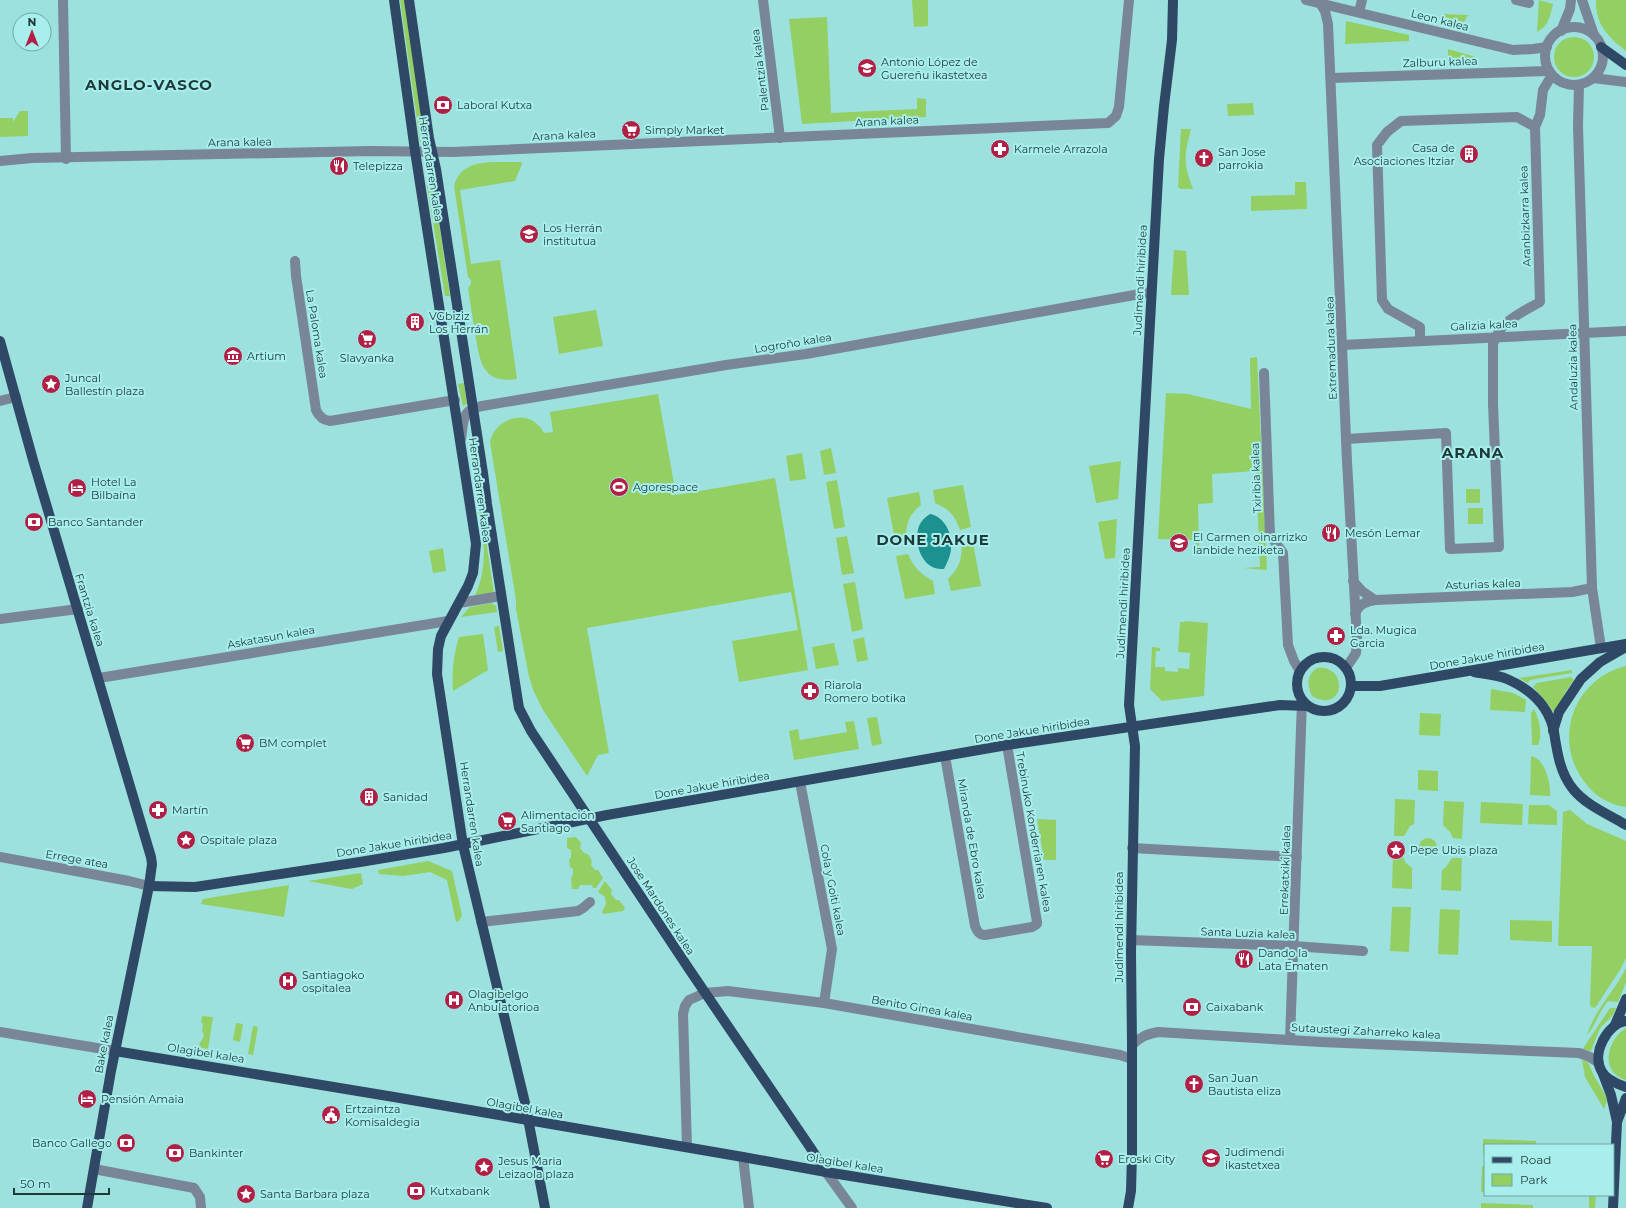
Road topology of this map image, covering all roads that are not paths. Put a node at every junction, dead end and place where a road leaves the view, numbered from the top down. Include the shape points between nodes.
1 (63, 0) edge
2 (394, 0) edge
3 (409, 0) edge
4 (763, 0) edge
5 (1129, 0) edge
6 (1173, 0) edge
7 (1306, 0) edge
8 (1362, 0) edge
9 (1516, 0) edge
10 (1571, 0) edge
11 (1582, 0) edge
12 (1320, 3) junction
13 (1529, 3) dead end
14 (1355, 11) junction
15 (1328, 24) junction
16 (1560, 31) junction
17 (1594, 35) junction
18 (1547, 47) junction
19 (1601, 47) junction
20 (1626, 65) edge
21 (1551, 73) junction
22 (1331, 78) junction
23 (1593, 78) junction
24 (1626, 82) edge
25 (1580, 85) junction
26 (1535, 127) junction
27 (780, 138) junction
28 (415, 151) junction
29 (432, 152) junction
30 (66, 159) junction
31 (0, 161) edge
32 (295, 261) dead end
33 (1151, 292) junction
34 (1626, 331) edge
35 (1585, 333) junction
36 (1495, 337) junction
37 (0, 340) edge
38 (1420, 340) junction
39 (1342, 345) junction
40 (1264, 373) dead end
41 (16, 397) junction
42 (455, 400) junction
43 (0, 401) edge
44 (473, 408) junction
45 (461, 439) junction
46 (1346, 439) junction
47 (1353, 581) junction
48 (1592, 588) junction
49 (501, 596) junction
50 (1375, 600) junction
51 (459, 603) junction
52 (78, 609) junction
53 (1355, 614) junction
54 (0, 619) edge
55 (448, 621) junction
56 (1626, 646) edge
57 (1601, 648) junction
58 (1346, 668) junction
59 (1300, 671) junction
60 (1468, 671) junction
61 (99, 678) junction
62 (1351, 686) junction
63 (1297, 688) junction
64 (1304, 704) junction
65 (1280, 705) junction
66 (1131, 726) junction
67 (1553, 731) junction
68 (1007, 746) junction
69 (945, 756) junction
70 (800, 782) junction
71 (1621, 818) edge
72 (589, 819) junction
73 (1626, 825) edge
74 (463, 845) junction
75 (1132, 848) junction
76 (0, 857) edge
77 (1297, 857) junction
78 (148, 886) junction
79 (590, 902) dead end
80 (481, 922) junction
81 (976, 926) joint
82 (1131, 940) junction
83 (1294, 946) junction
84 (1363, 951) dead end
85 (705, 993) junction
86 (1626, 999) edge
87 (824, 1003) junction
88 (1626, 1021) edge
89 (1615, 1025) junction
90 (0, 1032) edge
91 (1290, 1040) junction
92 (1132, 1045) junction
93 (115, 1051) junction
94 (1132, 1059) junction
95 (1599, 1064) junction
96 (1603, 1074) junction
97 (1626, 1087) edge
98 (1626, 1098) edge
99 (528, 1120) junction
100 (1617, 1122) junction
101 (688, 1147) junction
102 (743, 1157) junction
103 (94, 1169) junction
104 (826, 1172) junction
105 (1614, 1186) edge
106 (1614, 1196) edge
107 (87, 1208) edge
108 (201, 1208) edge
109 (545, 1208) edge
110 (749, 1208) edge
111 (852, 1208) edge
112 (1047, 1208) edge
113 (1128, 1208) edge
114 (1613, 1208) edge

1 - 30 street
2 - 28 main road, Herrandarren kalea
3 - 29 main road, Herrandarren kalea
4 - 27 street, Palentzia kalea
5 - 27 street, Arana kalea via 1119,107 1116,116 1108,123
6 - 33 main road, Judimendi hiribidea via 1172,40 1159,159
7 - 12 street, Leon kalea
8 - 14 street
9 - 13 street
10 - 16 street via 1570,9
11 - 17 street
12 - 14 street, Leon kalea
12 - 15 street, Extremadura kalea
14 - 15 street via 1340,14
14 - 18 street, Leon kalea via 1513,50
15 - 22 street, Extremadura kalea
16 - 17 street via 1578,28
16 - 18 street
17 - 19 street
18 - 21 street via 1545,59
19 - 20 main road
19 - 23 street via 1602,64
21 - 22 street, Zalburu kalea
21 - 25 street via 1562,82
21 - 26 street, Aranbizkarra kalea via 1543,90 1540,115
22 - 39 street, Extremadura kalea
23 - 24 street
23 - 25 street
25 - 35 street, Andaluzia kalea via 1578,126
26 - 36 street, Aranbizkarra kalea via 1540,302 1510,319
26 - 38 street via 1517,117 1401,121 1377,144 1382,300 1388,309 1420,327
27 - 29 street, Arana kalea
28 - 29 street, Arana kalea
28 - 30 street, Arana kalea
28 - 42 main road, Herrandarren kalea
29 - 44 main road, Herrandarren kalea
30 - 31 street, Arana kalea via 32,158
32 - 42 street, La Paloma kalea via 318,416 330,420
33 - 44 street, Logroño kalea via 814,352
33 - 66 main road, Judimendi hiribidea via 1129,705
34 - 35 street, Galizia kalea
35 - 36 street, Galizia kalea
35 - 48 street, Andaluzia kalea
36 - 38 street, Galizia kalea
36 - 46 street via 1492,344 1499,547 1450,549 1446,433
37 - 41 main road, Frantzia kalea
38 - 39 street, Galizia kalea
39 - 46 street, Extremadura kalea
40 - 59 street, Txiribia kalea via 1270,535 1283,553 1288,645
41 - 43 street
41 - 52 main road, Frantzia kalea
42 - 45 main road, Herrandarren kalea
44 - 45 street via 466,414
44 - 49 main road, Herrandarren kalea
45 - 51 main road, Herrandarren kalea via 476,544 473,573
46 - 47 street, Extremadura kalea
47 - 50 street
47 - 53 street, Extremadura kalea
48 - 50 street, Asturias kalea via 1572,592
48 - 57 street, Andaluzia kalea
49 - 51 street
49 - 72 main road, Jose Mardones kalea via 519,708 531,731
50 - 53 street, Asturias kalea via 1364,602
51 - 55 main road, Herrandarren kalea
52 - 54 street
52 - 61 main road, Frantzia kalea
53 - 58 street, Extremadura kalea via 1356,653
55 - 61 street, Askatasun kalea
55 - 74 main road, Herrandarren kalea via 438,649 438,674
56 - 57 main road, Done Jakue hiribidea
56 - 67 main road via 1600,662 1582,680 1565,701
57 - 60 main road, Done Jakue hiribidea
58 - 59 main road via 1334,659 1318,658 1311,660
58 - 62 main road
59 - 63 main road
60 - 62 main road, Done Jakue hiribidea via 1380,686
60 - 67 main road via 1506,679 1526,690 1540,701
61 - 78 main road, Frantzia kalea via 151,857
62 - 64 main road via 1344,704 1332,710 1319,711
63 - 64 main road
63 - 65 main road via 1289,702
64 - 65 main road, Done Jakue hiribidea
64 - 77 street, Errekatxiki kalea
65 - 66 main road, Done Jakue hiribidea
66 - 68 main road, Done Jakue hiribidea
66 - 75 main road, Judimendi hiribidea via 1135,746
67 - 71 main road via 1564,775 1573,789 1583,800 1597,809
68 - 69 main road, Done Jakue hiribidea
68 - 81 street, Trebinuko Konderriaren kalea via 1037,924 985,935 980,934
69 - 70 main road, Done Jakue hiribidea
69 - 81 street, Miranda de Ebro kalea
70 - 72 main road, Done Jakue hiribidea
70 - 87 street, Cola y Goiti kalea via 832,949
71 - 73 main road
72 - 74 main road, Done Jakue hiribidea
72 - 85 main road, Jose Mardones kalea
74 - 78 main road, Done Jakue hiribidea via 195,887
74 - 80 main road, Herrandarren kalea
75 - 77 street
75 - 82 main road, Judimendi hiribidea
76 - 78 street, Errege atea
77 - 83 street, Errekatxiki kalea
78 - 93 main road, Bake kalea
79 - 80 street via 578,911
80 - 99 main road, Herrandarren kalea
82 - 83 street, Santa Luzia kalea
82 - 92 main road, Judimendi hiribidea
83 - 84 street, Santa Luzia kalea
83 - 91 street, Errekatxiki kalea
85 - 87 street, Benito Ginea kalea via 728,991
85 - 101 street via 689,1000 684,1006 683,1014
85 - 104 main road, Jose Mardones kalea
86 - 89 main road
87 - 94 street, Benito Ginea kalea
88 - 89 main road
89 - 95 main road via 1608,1031 1600,1047
90 - 93 street, Olagibel kalea
91 - 92 street, Sutaustegi Zaharreko kalea via 1158,1032 1146,1034
91 - 95 street, Sutaustegi Zaharreko kalea via 1579,1053
92 - 94 main road, Judimendi hiribidea
93 - 99 main road, Olagibel kalea
93 - 103 main road, Bake kalea
94 - 113 main road, Judimendi hiribidea via 1131,1191
95 - 96 main road
96 - 97 main road
96 - 100 main road
98 - 100 main road
99 - 101 main road, Olagibel kalea
99 - 109 main road, Herrandarren kalea
100 - 105 main road
101 - 102 main road, Olagibel kalea
102 - 104 main road, Olagibel kalea
102 - 110 street
103 - 107 main road, Bake kalea
103 - 108 street via 194,1188 200,1197
104 - 111 street, Jose Mardones kalea
104 - 112 main road, Olagibel kalea
106 - 114 main road

